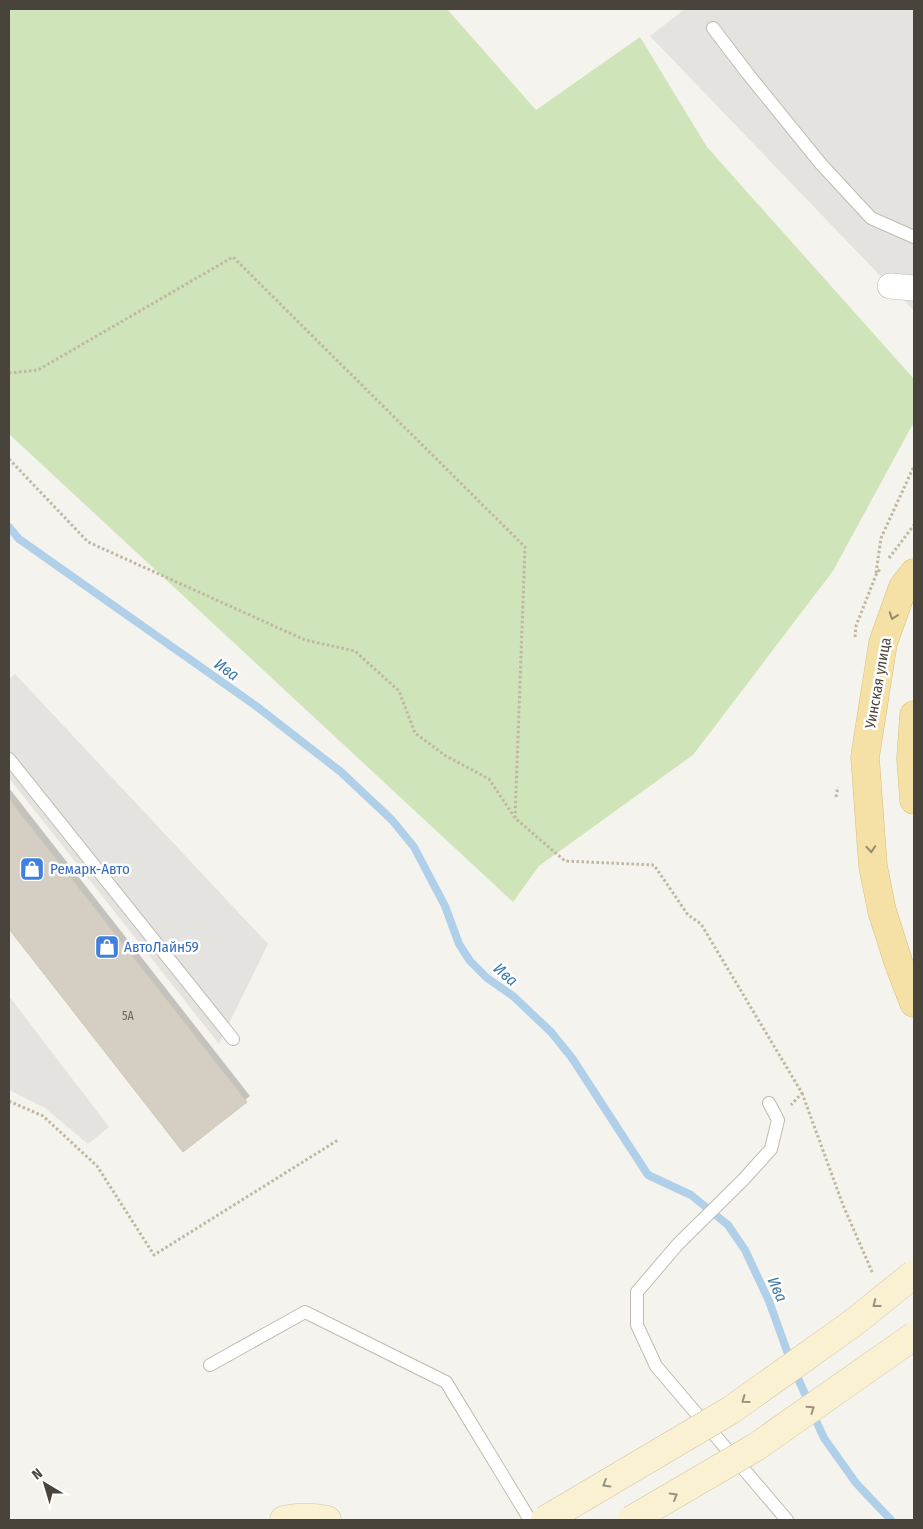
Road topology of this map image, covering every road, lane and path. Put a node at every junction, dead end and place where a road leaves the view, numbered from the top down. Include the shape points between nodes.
1 (713, 28) dead end
2 (914, 237) edge
3 (9, 373) edge
4 (9, 459) edge
5 (914, 466) edge
6 (914, 573) edge
7 (876, 575) dead end
8 (914, 715) edge
9 (9, 759) edge
10 (914, 800) edge
11 (515, 818) junction
12 (914, 1003) edge
13 (233, 1038) dead end
14 (802, 1093) junction
15 (9, 1101) edge
16 (769, 1103) dead end
17 (778, 1120) junction
18 (338, 1140) dead end
19 (914, 1274) edge
20 (874, 1277) dead end
21 (914, 1336) edge
22 (210, 1365) dead end
23 (284, 1520) edge
24 (327, 1520) edge
25 (530, 1520) edge
26 (545, 1520) edge
27 (632, 1520) edge
28 (786, 1520) edge

1 - 2 lane via 821,164 871,218
3 - 11 path via 38,370 233,257 525,547
4 - 11 path via 88,542 305,640 355,651 399,691 415,733 446,756 489,779
5 - 7 path via 881,538
6 -> 12 main road, Уинская улица via 903,587 883,643 865,758 873,866 882,912
8 - 10 main road via 911,758
9 - 13 lane
11 - 14 path via 565,860 654,865 688,915 701,924
14 - 17 path
14 - 20 path via 843,1205
15 - 18 path via 43,1116 97,1166 154,1255
16 - 17 lane
17 - 28 lane via 771,1149 678,1244 637,1292 637,1326 656,1366
19 -> 26 main road, bridge via 853,1323 731,1410
27 -> 21 main road, bridge via 756,1447
22 - 25 lane via 305,1312 446,1382
23 - 24 main road

